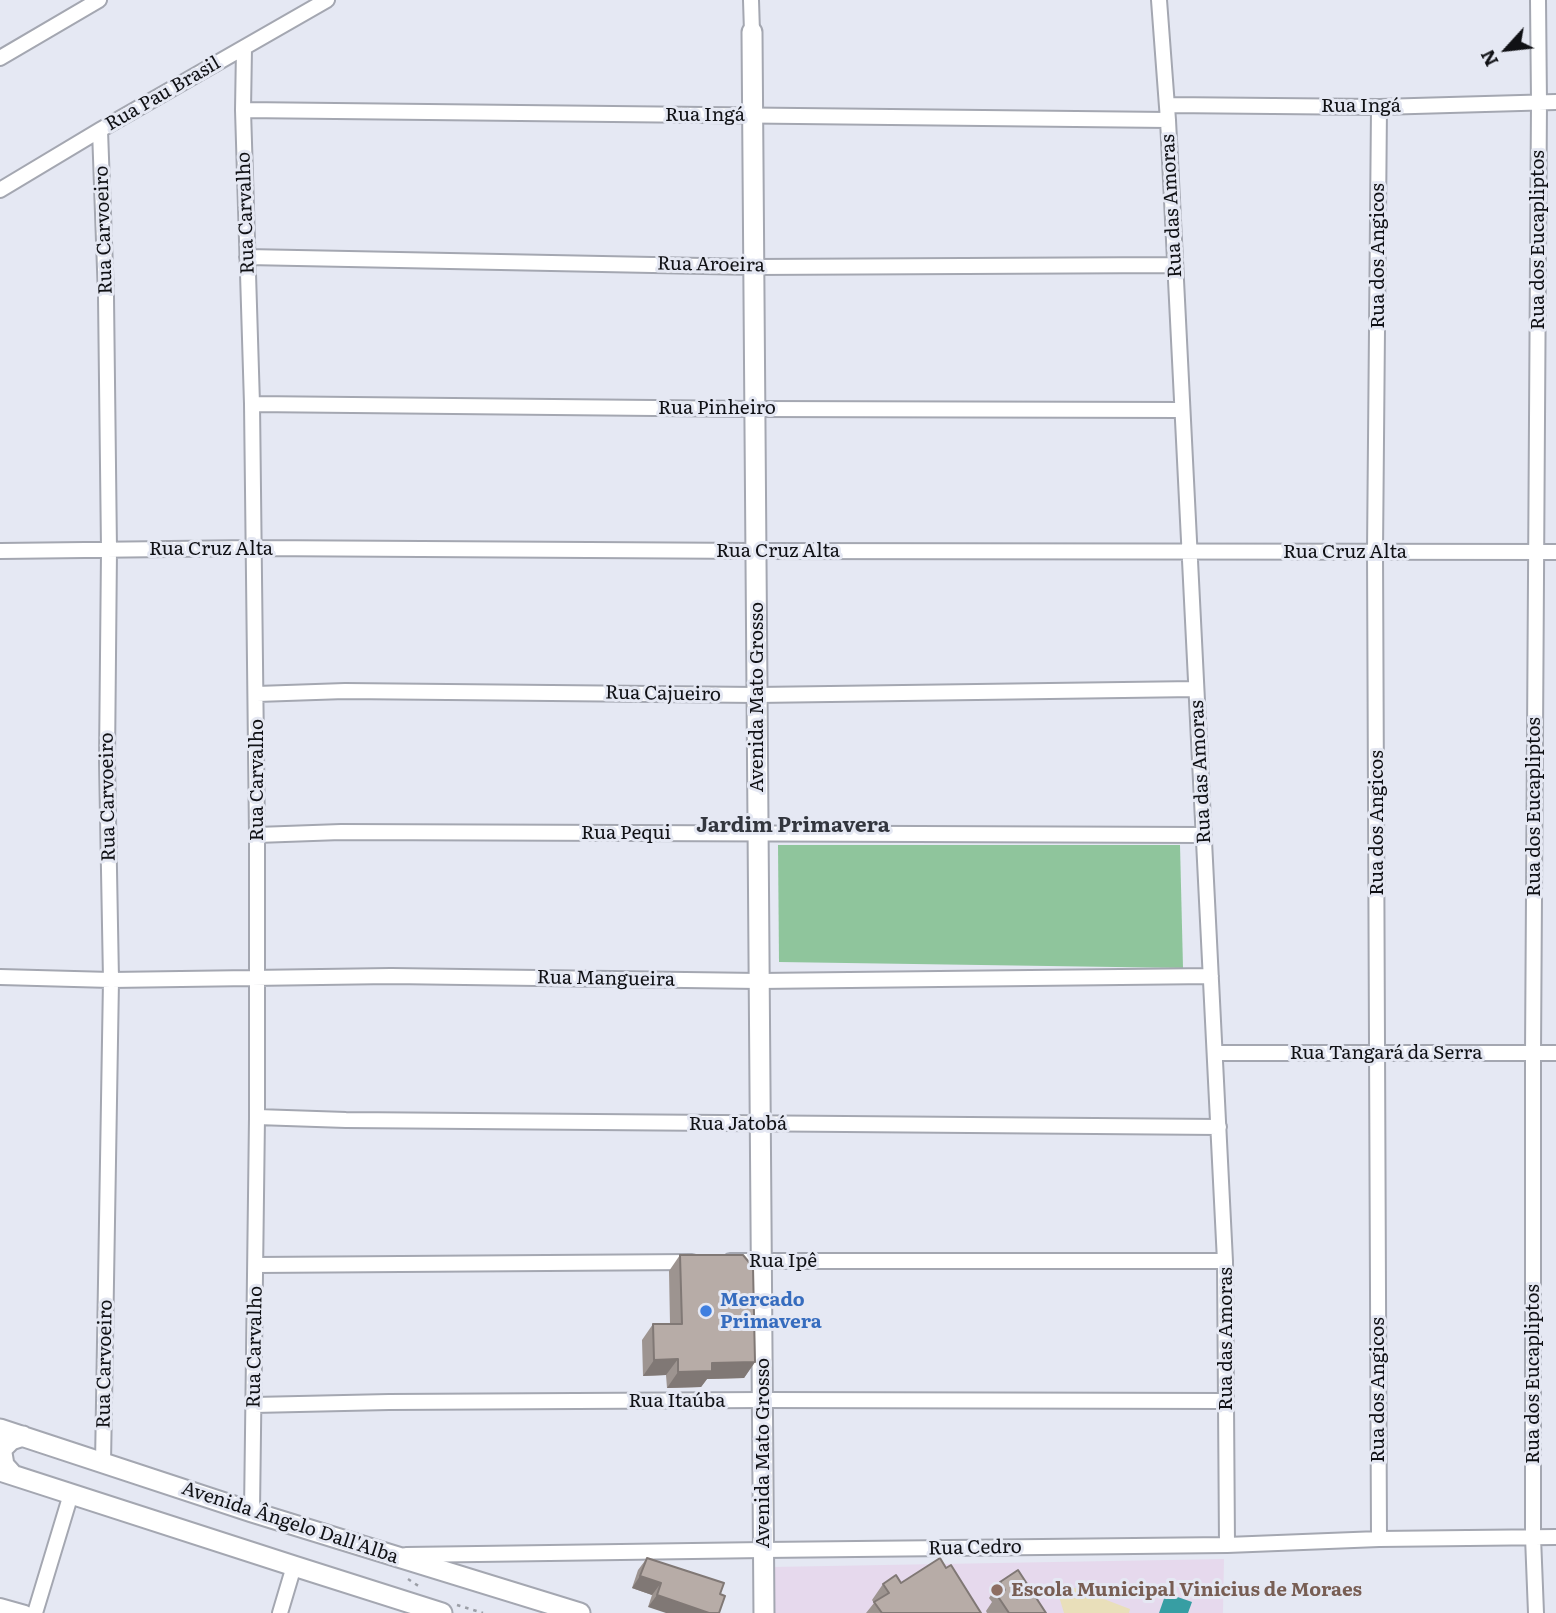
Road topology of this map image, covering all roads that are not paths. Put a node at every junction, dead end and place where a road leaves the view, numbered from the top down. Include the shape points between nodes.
1 (99, 0) edge
2 (327, 0) edge
3 (751, 0) edge
4 (1158, 0) edge
5 (1538, 0) edge
6 (751, 32) joint
7 (244, 48) junction
8 (0, 58) edge
9 (1539, 102) junction
10 (1556, 102) edge
11 (1167, 105) junction
12 (1379, 107) junction
13 (243, 110) junction
14 (752, 115) junction
15 (1168, 120) junction
16 (100, 130) junction
17 (0, 190) edge
18 (247, 257) junction
19 (1175, 265) junction
20 (754, 267) junction
21 (252, 404) junction
22 (755, 409) junction
23 (1182, 410) junction
24 (254, 548) junction
25 (109, 550) junction
26 (0, 551) edge
27 (756, 551) junction
28 (1375, 551) junction
29 (1190, 552) junction
30 (1536, 552) junction
31 (1556, 552) edge
32 (1196, 689) junction
33 (257, 694) junction
34 (757, 695) junction
35 (758, 833) junction
36 (257, 835) junction
37 (1204, 835) junction
38 (1211, 976) junction
39 (0, 977) edge
40 (258, 977) junction
41 (111, 980) junction
42 (759, 981) junction
43 (1215, 1053) junction
44 (1378, 1053) junction
45 (1533, 1053) junction
46 (1556, 1053) edge
47 (257, 1117) junction
48 (760, 1124) junction
49 (1219, 1127) junction
50 (762, 1261) junction
51 (1225, 1261) junction
52 (256, 1265) junction
53 (763, 1400) junction
54 (1226, 1401) junction
55 (254, 1405) junction
56 (0, 1429) edge
57 (23, 1436) junction
58 (103, 1463) junction
59 (7, 1473) edge
60 (71, 1494) junction
61 (253, 1512) junction
62 (1533, 1537) junction
63 (1556, 1537) edge
64 (1379, 1539) junction
65 (1227, 1545) junction
66 (764, 1549) junction
67 (393, 1556) junction
68 (294, 1566) junction
69 (0, 1606) edge
70 (24, 1613) edge
71 (35, 1613) edge
72 (280, 1613) edge
73 (442, 1613) edge
74 (580, 1613) edge
75 (764, 1613) edge
76 (1536, 1613) edge

1 - 8 street
2 - 7 street, Rua Pau Brasil
3 - 6 street
4 - 11 street, Rua das Amoras
5 - 9 street, Rua dos Eucapliptos
6 - 14 street, Avenida Mato Grosso
7 - 13 street, Rua Carvalho
7 - 16 street, Rua Pau Brasil
9 - 10 street, Rua Ingá
9 - 12 street, Rua Ingá
9 - 30 street, Rua dos Eucapliptos
11 - 12 street, Rua Ingá
11 - 15 street, Rua das Amoras
12 - 28 street, Rua dos Angicos
13 - 14 street, Rua Ingá
13 - 18 street, Rua Carvalho
14 - 15 street, Rua Ingá
14 - 20 street, Avenida Mato Grosso
15 - 19 street, Rua das Amoras
16 - 17 street, Rua Pau Brasil
16 - 25 street, Rua Carvoeiro
18 - 20 street, Rua Aroeira
18 - 21 street, Rua Carvalho
19 - 20 street, Rua Aroeira
19 - 23 street, Rua das Amoras
20 - 22 street, Avenida Mato Grosso
21 - 22 street, Rua Pinheiro
21 - 24 street, Rua Carvalho
22 - 23 street, Rua Pinheiro
22 - 27 street, Avenida Mato Grosso
23 - 29 street, Rua das Amoras
24 - 25 street, Rua Cruz Alta
24 - 27 street, Rua Cruz Alta
24 - 33 street, Rua Carvalho
25 - 26 street, Rua Cruz Alta
25 - 41 street, Rua Carvoeiro
27 - 29 street, Rua Cruz Alta
27 - 34 street, Avenida Mato Grosso
28 - 29 street, Rua Cruz Alta
28 - 30 street, Rua Cruz Alta
28 - 44 street, Rua dos Angicos
29 - 32 street, Rua das Amoras
30 - 31 street, Rua Cruz Alta
30 - 45 street, Rua dos Eucapliptos
32 - 34 street, Rua Cajueiro
32 - 37 street, Rua das Amoras
33 - 34 street, Rua Cajueiro
33 - 36 street, Rua Carvalho
34 - 35 street, Avenida Mato Grosso
35 - 36 street, Rua Pequi
35 - 37 street, Rua Pequi
35 - 42 street, Avenida Mato Grosso
36 - 40 street, Rua Carvalho
37 - 38 street, Rua das Amoras
38 - 42 street, Rua Mangueira
38 - 43 street, Rua das Amoras
39 - 41 street, Rua Mangueira
40 - 41 street, Rua Mangueira
40 - 42 street, Rua Mangueira
40 - 47 street, Rua Carvalho
41 - 58 street, Rua Carvoeiro
42 - 48 street, Avenida Mato Grosso
43 - 44 street, Rua Tangará da Serra
43 - 49 street, Rua das Amoras
44 - 45 street, Rua Tangará da Serra
44 - 64 street, Rua dos Angicos
45 - 46 street, Rua Tangará da Serra
45 - 62 street, Rua dos Eucapliptos
47 - 48 street, Rua Jatobá
47 - 52 street, Rua Carvalho
48 - 49 street, Rua Jatobá
48 - 50 street, Avenida Mato Grosso
49 - 51 street, Rua das Amoras
50 - 51 street, Rua Ipê
50 - 52 street, Rua Ipê
50 - 53 street, Avenida Mato Grosso
51 - 54 street, Rua das Amoras
52 - 55 street, Rua Carvalho
53 - 54 street, Rua Itaúba
53 - 55 street, Rua Itaúba
53 - 66 street, Avenida Mato Grosso
54 - 65 street, Rua das Amoras
55 - 61 street, Rua Carvalho
56 - 57 street, Avenida Ângelo Dall'Alba
57 - 58 street, Avenida Ângelo Dall'Alba
57 - 59 street via 11,1440 3,1450
58 - 61 street, Avenida Ângelo Dall'Alba
59 - 60 street, Avenida Ângelo Dall'Alba
60 - 68 street, Avenida Ângelo Dall'Alba
60 - 71 street
61 - 67 street, Avenida Ângelo Dall'Alba
62 - 63 street, Rua Cedro
62 - 64 street, Rua Cedro
62 - 76 street, Rua dos Eucapliptos
64 - 65 street, Rua Cedro
65 - 66 street, Rua Cedro
66 - 67 street, Rua Cedro
66 - 75 street, Avenida Mato Grosso
67 - 74 street, Avenida Ângelo Dall'Alba
68 - 72 street
68 - 73 street, Avenida Ângelo Dall'Alba
69 - 70 street

